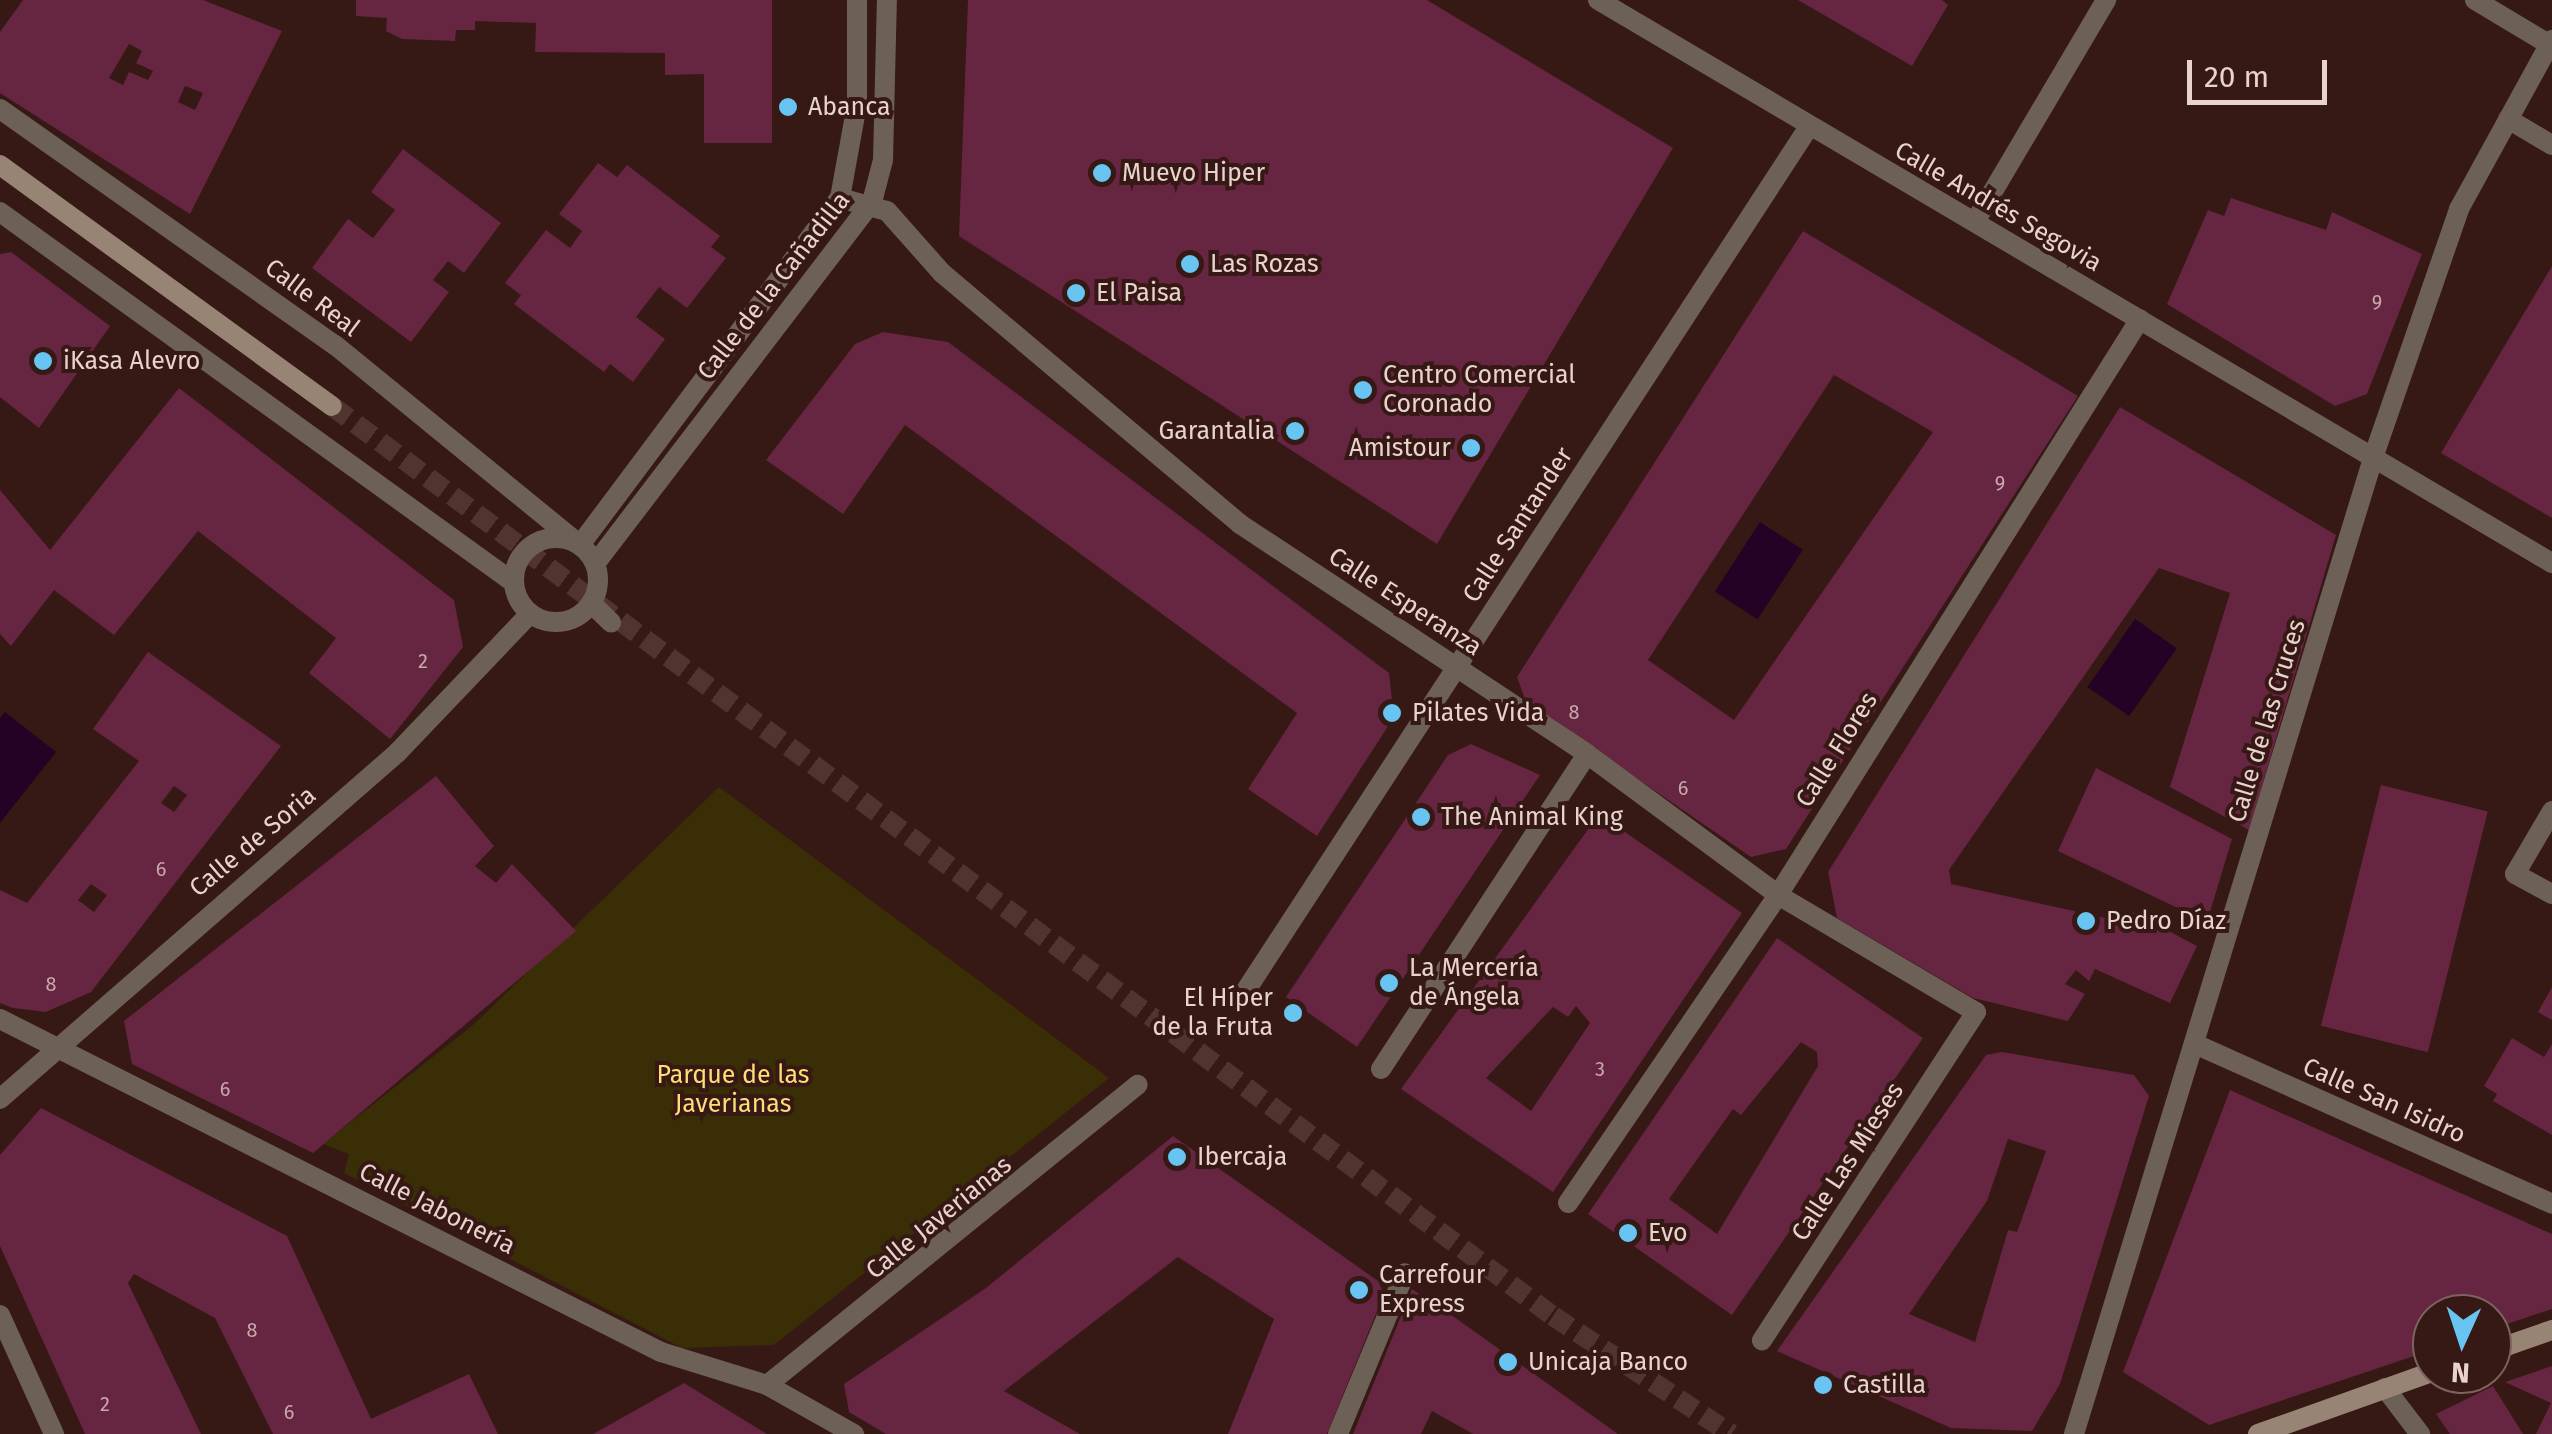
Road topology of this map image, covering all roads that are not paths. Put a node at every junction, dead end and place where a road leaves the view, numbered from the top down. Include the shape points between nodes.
1 (857, 0) edge
2 (887, 0) edge
3 (1598, 0) edge
4 (2106, 0) edge
5 (2476, 0) edge
6 (2551, 44) edge
7 (0, 108) edge
8 (2508, 119) junction
9 (1808, 128) junction
10 (2552, 145) edge
11 (0, 164) edge
12 (840, 198) junction
13 (872, 202) junction
14 (0, 212) edge
15 (1976, 220) junction
16 (2140, 318) junction
17 (332, 406) tunnel mouth
18 (2374, 455) junction
19 (580, 545) junction
20 (2552, 563) edge
21 (595, 564) junction
22 (514, 582) junction
23 (591, 604) junction
24 (530, 614) junction
25 (611, 622) dead end
26 (1457, 664) junction
27 (1587, 754) junction
28 (2552, 811) edge
29 (2552, 894) edge
30 (1778, 895) junction
31 (1239, 1001) dead end
32 (1976, 1012) joint
33 (0, 1019) edge
34 (58, 1044) junction
35 (2195, 1044) junction
36 (1380, 1069) dead end
37 (1138, 1085) dead end
38 (0, 1099) edge
39 (1568, 1203) dead end
40 (2552, 1204) edge
41 (1406, 1273) dead end
42 (0, 1315) edge
43 (2552, 1330) edge
44 (1762, 1340) dead end
45 (2512, 1344) edge
46 (2412, 1379) edge
47 (767, 1385) junction
48 (2385, 1388) junction
49 (54, 1434) edge
50 (854, 1434) edge
51 (1338, 1434) edge
52 (2074, 1434) edge
53 (2258, 1434) edge
54 (2420, 1434) edge

1 - 12 street, Calle de la Cañadilla via 857,104
2 - 13 street, Calle de la Cañadilla via 884,160
3 - 9 street, Calle Andrés Segovia
4 - 15 street
5 - 6 street
6 - 8 street, Calle de las Cruces
7 - 19 street, Calle Real via 320,334
8 - 10 street
8 - 18 street, Calle de las Cruces via 2459,209
9 - 15 street, Calle Andrés Segovia
9 - 26 street, Calle Santander
11 - 17 street
12 - 13 street
12 - 19 street, Calle de la Cañadilla
13 - 21 street, Calle de la Cañadilla
13 - 26 street, Calle Esperanza via 942,273 1240,524
14 - 22 street
15 - 16 street, Calle Andrés Segovia
16 - 18 street, Calle Andrés Segovia
16 - 30 street, Calle Flores
18 - 20 street, Calle Andrés Segovia
18 - 35 street, Calle de las Cruces
19 - 21 street
19 - 22 street via 554,538 530,548
21 - 23 street
22 - 24 street
23 - 24 street via 558,622
23 - 25 street
24 - 34 street, Calle de Soria via 397,754
26 - 27 street, Calle Esperanza
26 - 31 street, Calle Santander
27 - 30 street, Calle Esperanza
27 - 36 street
28 - 29 street via 2515,874
30 - 32 street, Calle Esperanza
30 - 39 street, Calle Flores
32 - 44 street, Calle Las Mieses
33 - 34 street, Calle Jabonería
34 - 38 street, Calle de Soria
34 - 47 street, Calle Jabonería via 661,1352
35 - 40 street, Calle San Isidro
35 - 52 street, Calle de las Cruces
37 - 47 street, Calle Javerianas via 977,1222
41 - 51 street
42 - 49 street
43 - 45 street
46 - 48 street
47 - 50 street, Calle Jabonería
48 - 53 street
48 - 54 street

